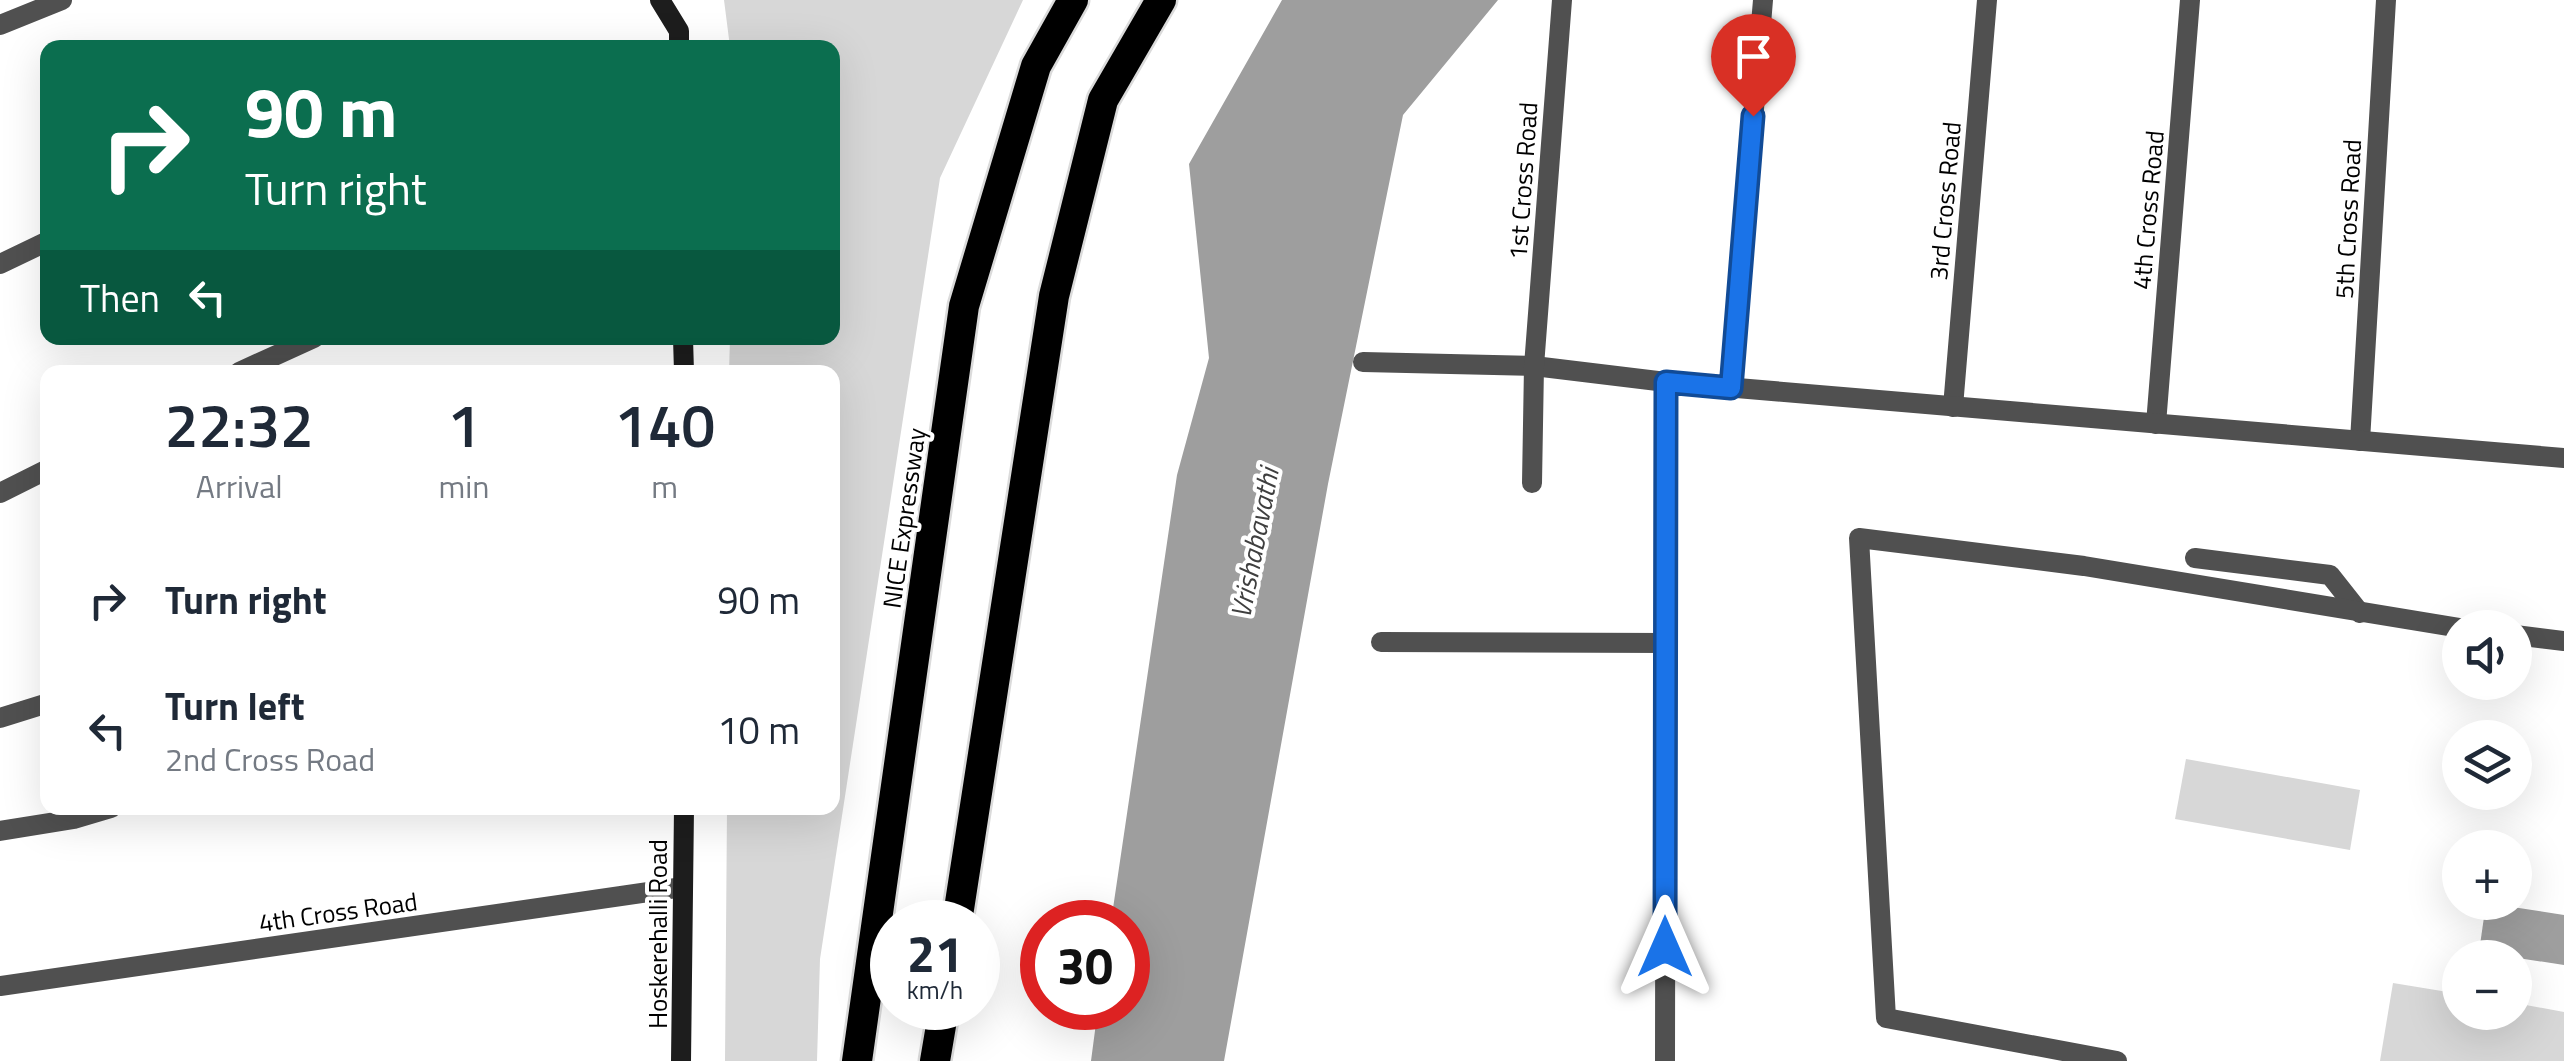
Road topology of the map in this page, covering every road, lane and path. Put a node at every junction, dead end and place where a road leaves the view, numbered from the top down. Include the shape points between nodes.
1 (62, 0) edge
2 (660, 0) edge
3 (1073, 0) edge
4 (1161, 0) edge
5 (1562, 0) edge
6 (1763, 0) edge
7 (1987, 0) edge
8 (2190, 0) edge
9 (2386, 0) edge
10 (24, 6) edge
11 (0, 24) edge
12 (679, 40) edge
13 (40, 245) edge
14 (0, 264) edge
15 (299, 345) edge
16 (1364, 362) dead end
17 (254, 365) edge
18 (1534, 366) junction
19 (1666, 382) junction
20 (1731, 388) junction
21 (1952, 407) junction
22 (2156, 424) junction
23 (2564, 437) edge
24 (2360, 441) junction
25 (2563, 458) edge
26 (40, 473) edge
27 (1532, 483) dead end
28 (0, 493) edge
29 (2195, 558) dead end
30 (2360, 613) junction
31 (2442, 625) edge
32 (2532, 637) edge
33 (2564, 641) edge
34 (1382, 642) dead end
35 (1666, 643) junction
36 (40, 706) edge
37 (0, 718) edge
38 (0, 808) edge
39 (87, 815) edge
40 (684, 815) edge
41 (2, 831) edge
42 (683, 887) junction
43 (960, 900) edge
44 (0, 986) edge
45 (940, 1030) edge
46 (681, 1061) edge
47 (857, 1061) edge
48 (935, 1061) edge
49 (1665, 1061) edge
50 (2116, 1061) edge

1 - 10 street
2 - 12 street
3 - 47 highway, NICE Expressway via 1036,66 964,306
4 - 43 highway via 1102,100 1054,296
5 - 18 street, 1st Cross Road
6 - 20 street
7 - 21 street, 3rd Cross Road
8 - 22 street, 4th Cross Road
9 - 24 street, 5th Cross Road
10 - 11 street
13 - 14 street
15 - 17 street
16 - 18 street
18 - 19 street
18 - 27 street, 1st Cross Road
19 - 20 street
19 - 35 street
20 - 21 street
21 - 22 street
22 - 24 street
23 - 25 street
24 - 25 street
26 - 28 street
29 - 30 street via 2330,575
30 - 31 street
30 - 50 street via 2084,566 1859,538 1886,1018
32 - 33 street
34 - 35 street
35 - 49 street
36 - 37 street
38 - 41 street
39 - 41 street
40 - 42 street, Hoskerehalli Road
42 - 44 street, 4th Cross Road
42 - 46 street, Hoskerehalli Road
45 - 48 highway

